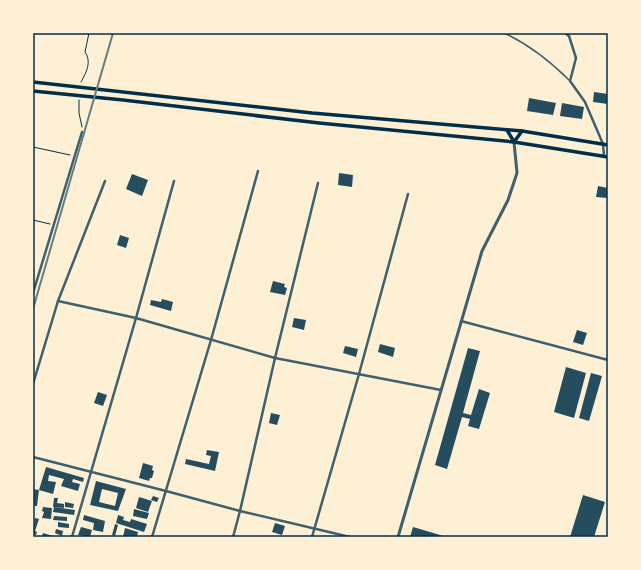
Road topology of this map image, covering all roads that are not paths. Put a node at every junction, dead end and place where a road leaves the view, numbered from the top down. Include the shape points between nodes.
1 (504, 33) edge
2 (565, 33) edge
3 (570, 81) junction
4 (33, 82) edge
5 (33, 91) edge
6 (508, 130) junction
7 (522, 131) junction
8 (82, 132) road end
9 (514, 142) junction
10 (603, 144) junction
11 (608, 145) edge
12 (606, 156) edge
13 (258, 171) dead end
14 (105, 181) dead end
15 (174, 181) dead end
16 (318, 183) dead end
17 (408, 194) dead end
18 (33, 293) edge
19 (58, 301) junction
20 (136, 318) junction
21 (460, 321) junction
22 (211, 340) junction
23 (275, 358) junction
24 (608, 360) edge
25 (359, 374) junction
26 (33, 384) edge
27 (441, 390) junction
28 (33, 457) edge
29 (92, 472) junction
30 (166, 491) junction
31 (240, 511) junction
32 (315, 528) junction
33 (72, 537) edge
34 (152, 537) edge
35 (233, 537) edge
36 (312, 537) edge
37 (350, 537) edge
38 (398, 537) edge

1 - 3 lane via 557,68
2 - 3 street via 569,36 576,58
3 - 10 street via 585,102
4 - 6 main road via 312,113
5 - 9 main road
6 - 7 main road
6 - 9 main road
7 - 9 main road
7 - 10 main road
8 - 18 street
9 - 12 main road
9 - 21 street via 517,173 508,200 482,251
10 - 11 main road
10 - 12 street
13 - 22 street
14 - 19 street
15 - 20 street
16 - 23 street
17 - 25 street
19 - 20 street
19 - 26 street
20 - 22 street
20 - 29 street
21 - 24 street
21 - 27 street
22 - 23 street
22 - 30 street
23 - 25 street
23 - 31 street
25 - 27 street
25 - 32 street
27 - 38 street
28 - 29 street
29 - 30 street
29 - 33 street
30 - 31 street
30 - 34 street
31 - 32 street
31 - 35 street
32 - 36 street
32 - 37 street

